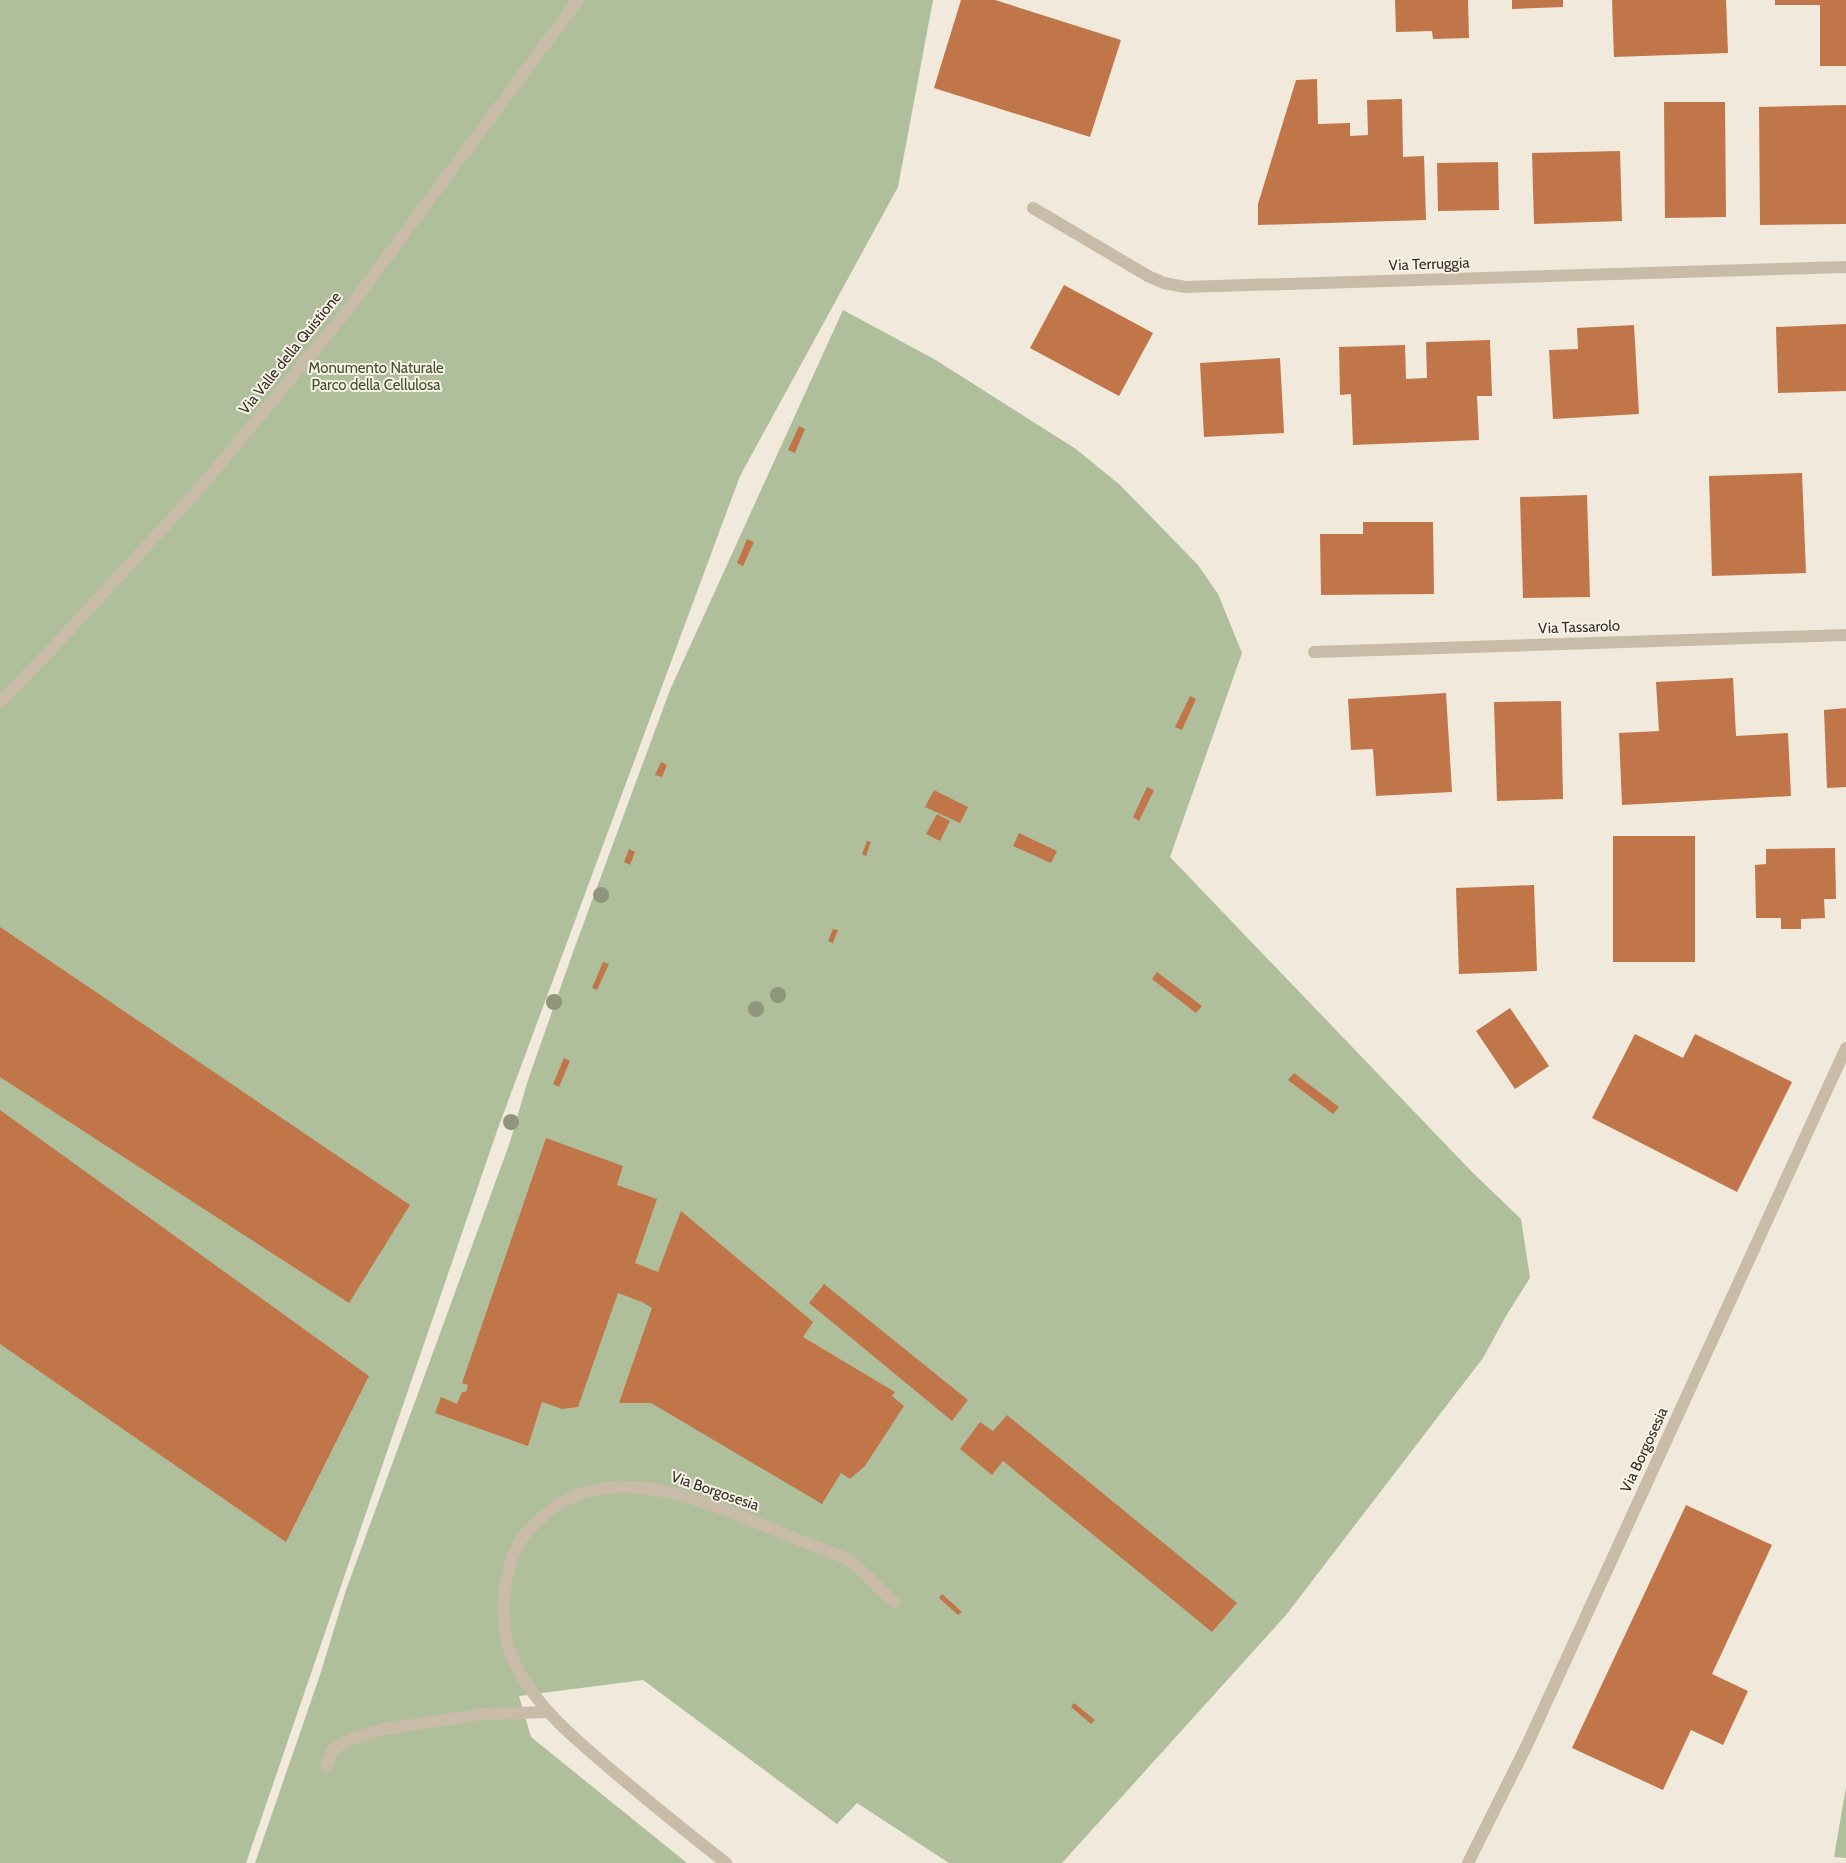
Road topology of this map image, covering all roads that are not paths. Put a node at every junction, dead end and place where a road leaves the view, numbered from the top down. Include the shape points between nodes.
1 (578, 0) edge
2 (1033, 208) dead end
3 (1846, 267) edge
4 (1846, 635) edge
5 (1314, 652) dead end
6 (0, 702) edge
7 (1846, 1048) edge
8 (894, 1602) dead end
9 (547, 1712) junction
10 (326, 1766) dead end
11 (726, 1863) edge
12 (1468, 1863) edge

1 - 6 street, Via Valle della Quistione via 340,319 200,488
2 - 3 street, Via Terruggia via 1148,276 1185,287
4 - 5 street, Via Tassarolo
7 - 12 street, Via Borgosesia via 1526,1747
8 - 9 street, Via Borgosesia via 847,1559 729,1511 680,1494 644,1487 589,1491 555,1506 529,1529 517,1544 509,1572 504,1613 508,1643 517,1668
9 - 10 street via 484,1714 384,1728 333,1749
9 - 11 street, Via Borgosesia via 647,1801

